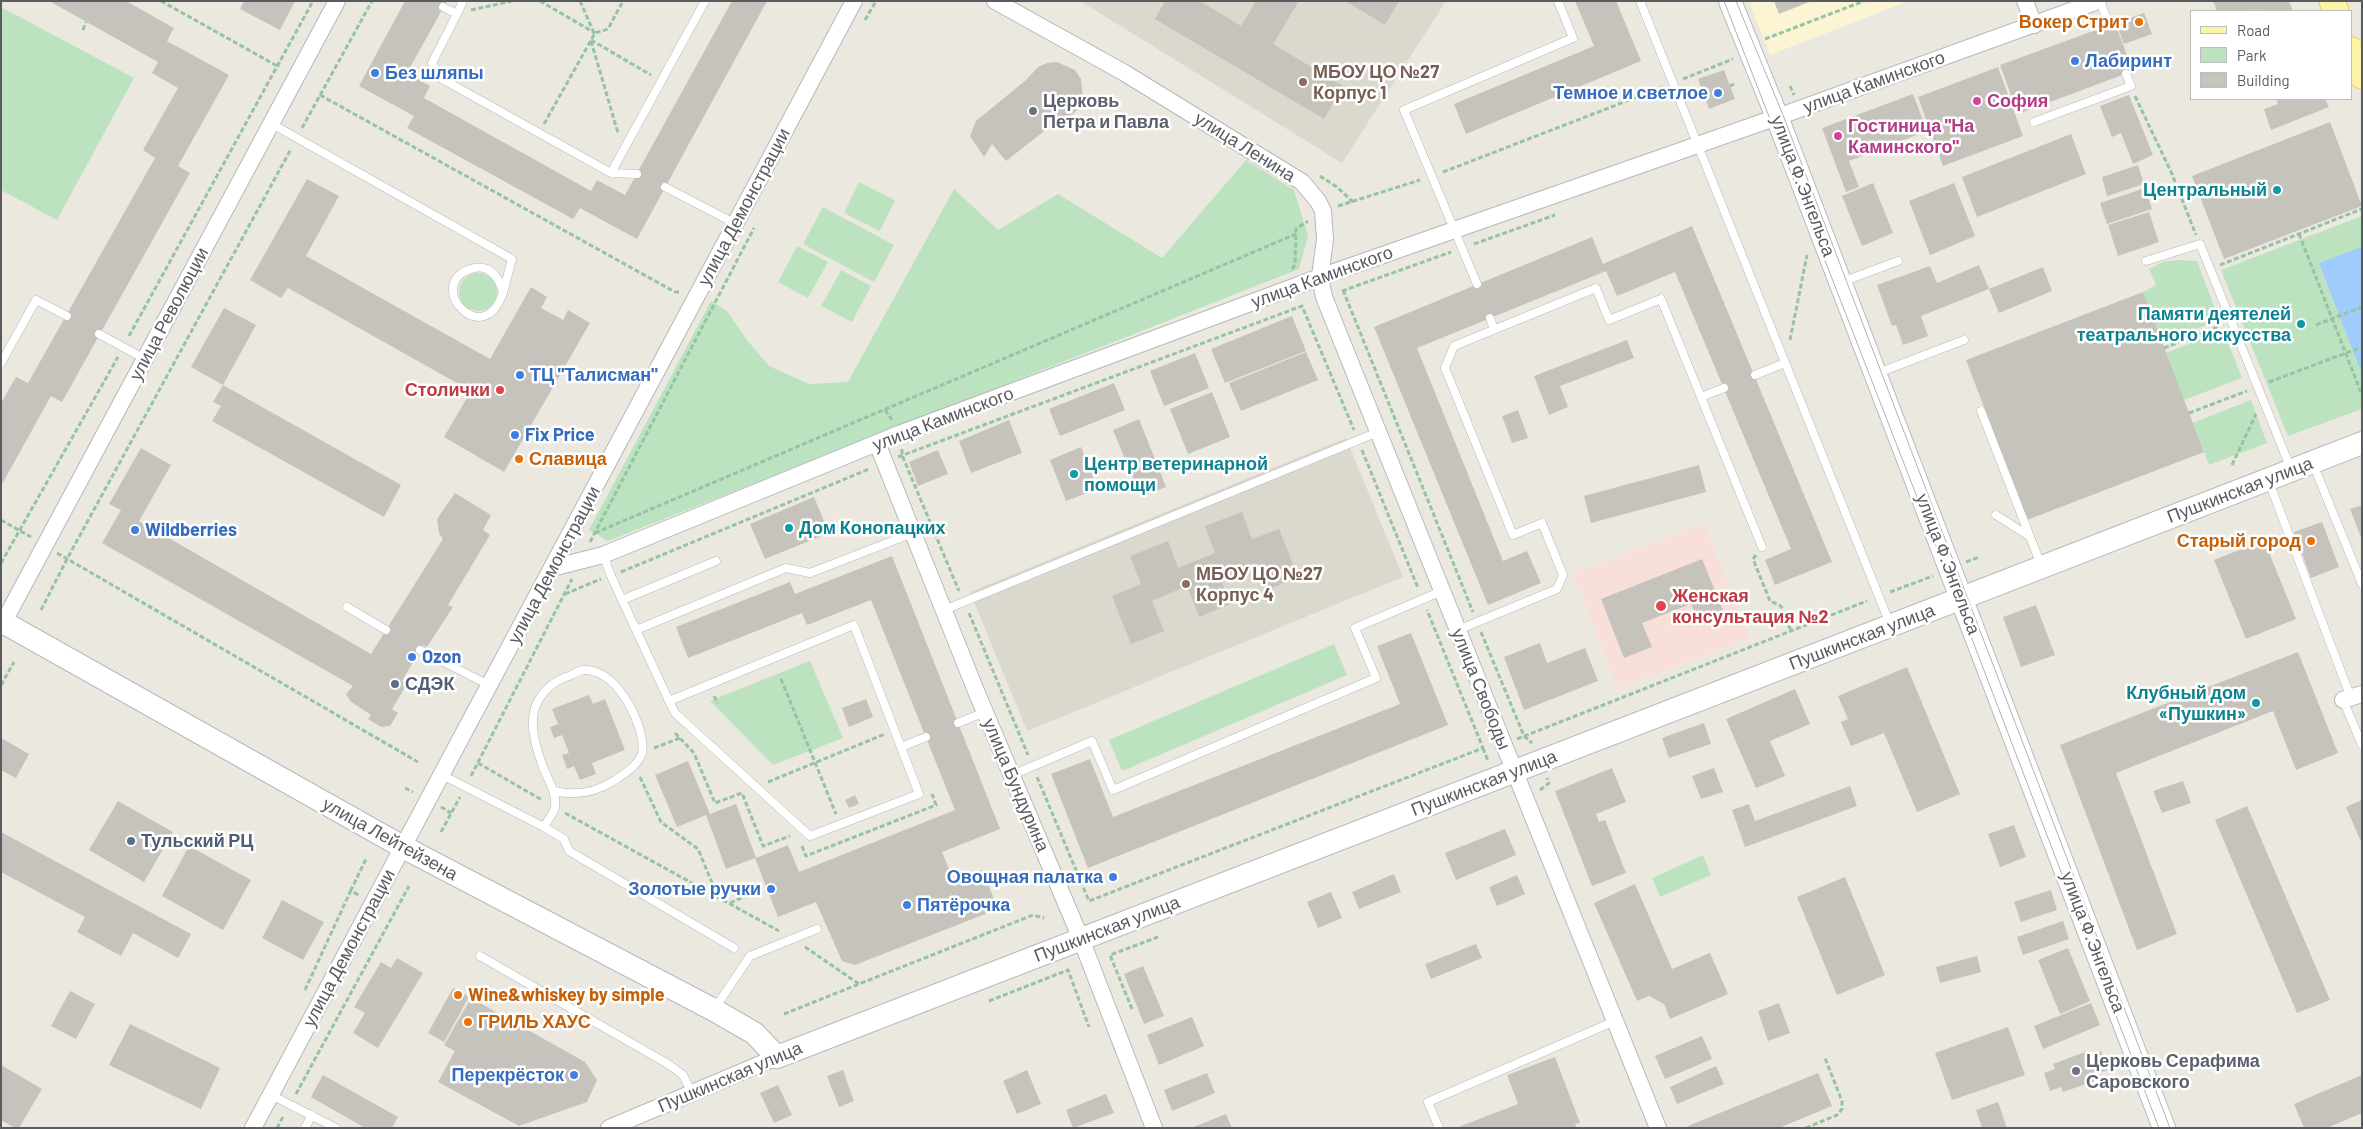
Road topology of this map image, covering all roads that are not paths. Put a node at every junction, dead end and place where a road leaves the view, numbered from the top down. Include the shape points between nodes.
1 (337, 1) edge
2 (463, 1) edge
3 (705, 1) edge
4 (854, 1) edge
5 (995, 1) edge
6 (1558, 1) edge
7 (1640, 1) edge
8 (1730, 1) edge
9 (2025, 1) edge
10 (2099, 1) edge
11 (444, 7) dead end
12 (457, 14) junction
13 (2034, 25) junction
14 (2109, 25) dead end
15 (2353, 53) edge
16 (2126, 74) dead end
17 (2362, 76) edge
18 (1777, 117) junction
19 (2034, 122) dead end
20 (272, 124) junction
21 (1697, 144) junction
22 (611, 173) junction
23 (637, 174) dead end
24 (665, 187) dead end
25 (736, 224) junction
26 (1454, 229) junction
27 (1898, 261) dead end
28 (2146, 261) dead end
29 (1320, 277) junction
30 (1841, 283) junction
31 (1477, 284) dead end
32 (503, 293) junction
33 (67, 316) dead end
34 (1490, 318) dead end
35 (1494, 329) junction
36 (100, 334) dead end
37 (1964, 340) dead end
38 (145, 359) junction
39 (1, 363) edge
40 (1785, 363) junction
41 (1876, 374) junction
42 (1754, 375) dead end
43 (1724, 388) dead end
44 (1701, 397) junction
45 (1981, 411) dead end
46 (1378, 432) junction
47 (877, 443) junction
48 (2362, 443) edge
49 (2312, 462) junction
50 (2291, 470) junction
51 (2268, 480) junction
52 (1996, 515) dead end
53 (913, 533) junction
54 (2029, 536) junction
55 (1762, 547) road end
56 (603, 555) junction
57 (716, 561) dead end
58 (2042, 567) junction
59 (552, 568) junction
60 (2362, 584) edge
61 (1442, 591) junction
62 (1962, 598) junction
63 (622, 600) junction
64 (347, 607) dead end
65 (944, 610) junction
66 (2, 624) edge
67 (1890, 626) junction
68 (386, 630) dead end
69 (636, 630) junction
70 (1458, 630) junction
71 (420, 650) dead end
72 (490, 686) junction
73 (2352, 697) edge
74 (668, 701) junction
75 (985, 712) junction
76 (958, 723) dead end
77 (926, 736) dead end
78 (2362, 745) edge
79 (901, 747) junction
80 (1515, 771) junction
81 (442, 775) junction
82 (1012, 775) junction
83 (554, 791) junction
84 (544, 827) junction
85 (403, 847) junction
86 (817, 929) dead end
87 (1081, 939) junction
88 (734, 948) dead end
89 (480, 956) dead end
90 (714, 1010) junction
91 (1615, 1021) junction
92 (777, 1057) junction
93 (692, 1094) junction
94 (271, 1095) junction
95 (312, 1115) junction
96 (644, 1121) edge
97 (254, 1128) edge
98 (305, 1128) edge
99 (336, 1128) edge
100 (609, 1128) edge
101 (1154, 1128) edge
102 (1439, 1128) edge
103 (1658, 1128) edge
104 (2164, 1128) edge

1 - 20 street, улица Революции
2 - 12 lane
3 - 22 lane
4 - 25 street, улица Демонстрации
5 - 29 street, улица Ленина via 1123,72 1302,182 1322,212 1325,239
6 - 26 lane via 1573,38 1404,110
7 - 21 lane
8 - 18 street, улица Ф.Энгельса
9 - 13 street
10 - 13 street, улица Каминского
10 - 14 lane
11 - 12 lane
12 - 22 lane via 432,63 442,79
13 - 18 street, улица Каминского
15 - 17 main road
16 - 19 lane via 2131,86
18 - 21 street, улица Каминского
18 - 30 street, улица Ф.Энгельса
20 - 32 lane via 512,259
20 - 38 street, улица Революции
21 - 26 street, улица Каминского
21 - 40 lane
22 - 23 lane
24 - 25 lane
25 - 59 street, улица Демонстрации
26 - 29 street, улица Каминского
26 - 31 lane
27 - 30 lane
28 - 50 lane via 2200,244
29 - 46 street, улица Свободы via 1324,297
29 - 47 street, улица Каминского
30 - 41 street, улица Ф.Энгельса
32 - 32 lane via 500,279 489,269 476,267 462,272 454,284 457,304 473,316 493,311
33 - 39 lane via 36,300
34 - 35 lane
35 - 44 lane via 1596,288 1609,320 1661,299
35 - 70 lane via 1454,346 1444,368 1513,535 1542,523 1564,575 1558,589
36 - 38 lane
37 - 41 lane
38 - 66 street, улица Революции
40 - 42 lane
40 - 67 lane
41 - 62 street, улица Ф.Энгельса
43 - 44 lane
44 - 55 lane
45 - 54 lane
46 - 61 street, улица Свободы
46 - 65 lane
47 - 53 street, улица Бундурина
47 - 56 street, улица Каминского
48 - 49 street, Пушкинская улица
49 - 50 street, Пушкинская улица
49 - 60 lane
50 - 51 street, Пушкинская улица
51 - 58 street, Пушкинская улица
51 - 73 lane
52 - 54 lane
53 - 65 street, улица Бундурина
53 - 69 lane via 810,573 786,568
54 - 58 lane
56 - 59 street, улица Каминского
56 - 63 lane
57 - 63 lane
58 - 62 street, Пушкинская улица
59 - 72 street, улица Демонстрации
61 - 70 street, улица Свободы
61 - 82 lane via 1355,628 1376,678 1112,790 1092,741
62 - 67 street, Пушкинская улица
62 - 104 street, улица Ф.Энгельса
63 - 69 lane
64 - 68 lane
65 - 75 street, улица Бундурина
66 - 85 street, улица Лейтейзена
67 - 80 street, Пушкинская улица
69 - 74 lane
70 - 80 street, улица Свободы
71 - 72 lane
72 - 81 street, улица Демонстрации
73 - 78 lane
74 - 79 lane via 854,625
74 - 79 lane via 675,713 810,836 919,794
75 - 76 lane
75 - 82 street, улица Бундурина
77 - 79 lane
80 - 87 street, Пушкинская улица
80 - 91 street, улица Свободы
81 - 84 lane
81 - 85 street, улица Демонстрации
82 - 87 street, улица Бундурина
83 - 83 lane via 577,794 592,791 621,776 634,765 642,752 635,716 620,691 610,680 583,670 548,687 536,703 532,726 543,767
83 - 84 lane via 555,808
84 - 88 lane via 564,839 569,851
85 - 90 street, улица Лейтейзена
85 - 94 street, улица Демонстрации
86 - 90 lane via 750,956
87 - 92 street, Пушкинская улица
87 - 101 street, улица Бундурина
89 - 93 lane via 668,1064 683,1075
90 - 92 street, улица Лейтейзена via 754,1033
91 - 102 lane via 1428,1102
91 - 103 street, улица Свободы
92 - 93 street, Пушкинская улица
93 - 96 street, Пушкинская улица
94 - 95 lane
94 - 97 street, улица Демонстрации
95 - 98 lane
95 - 99 lane
96 - 100 street, Пушкинская улица

